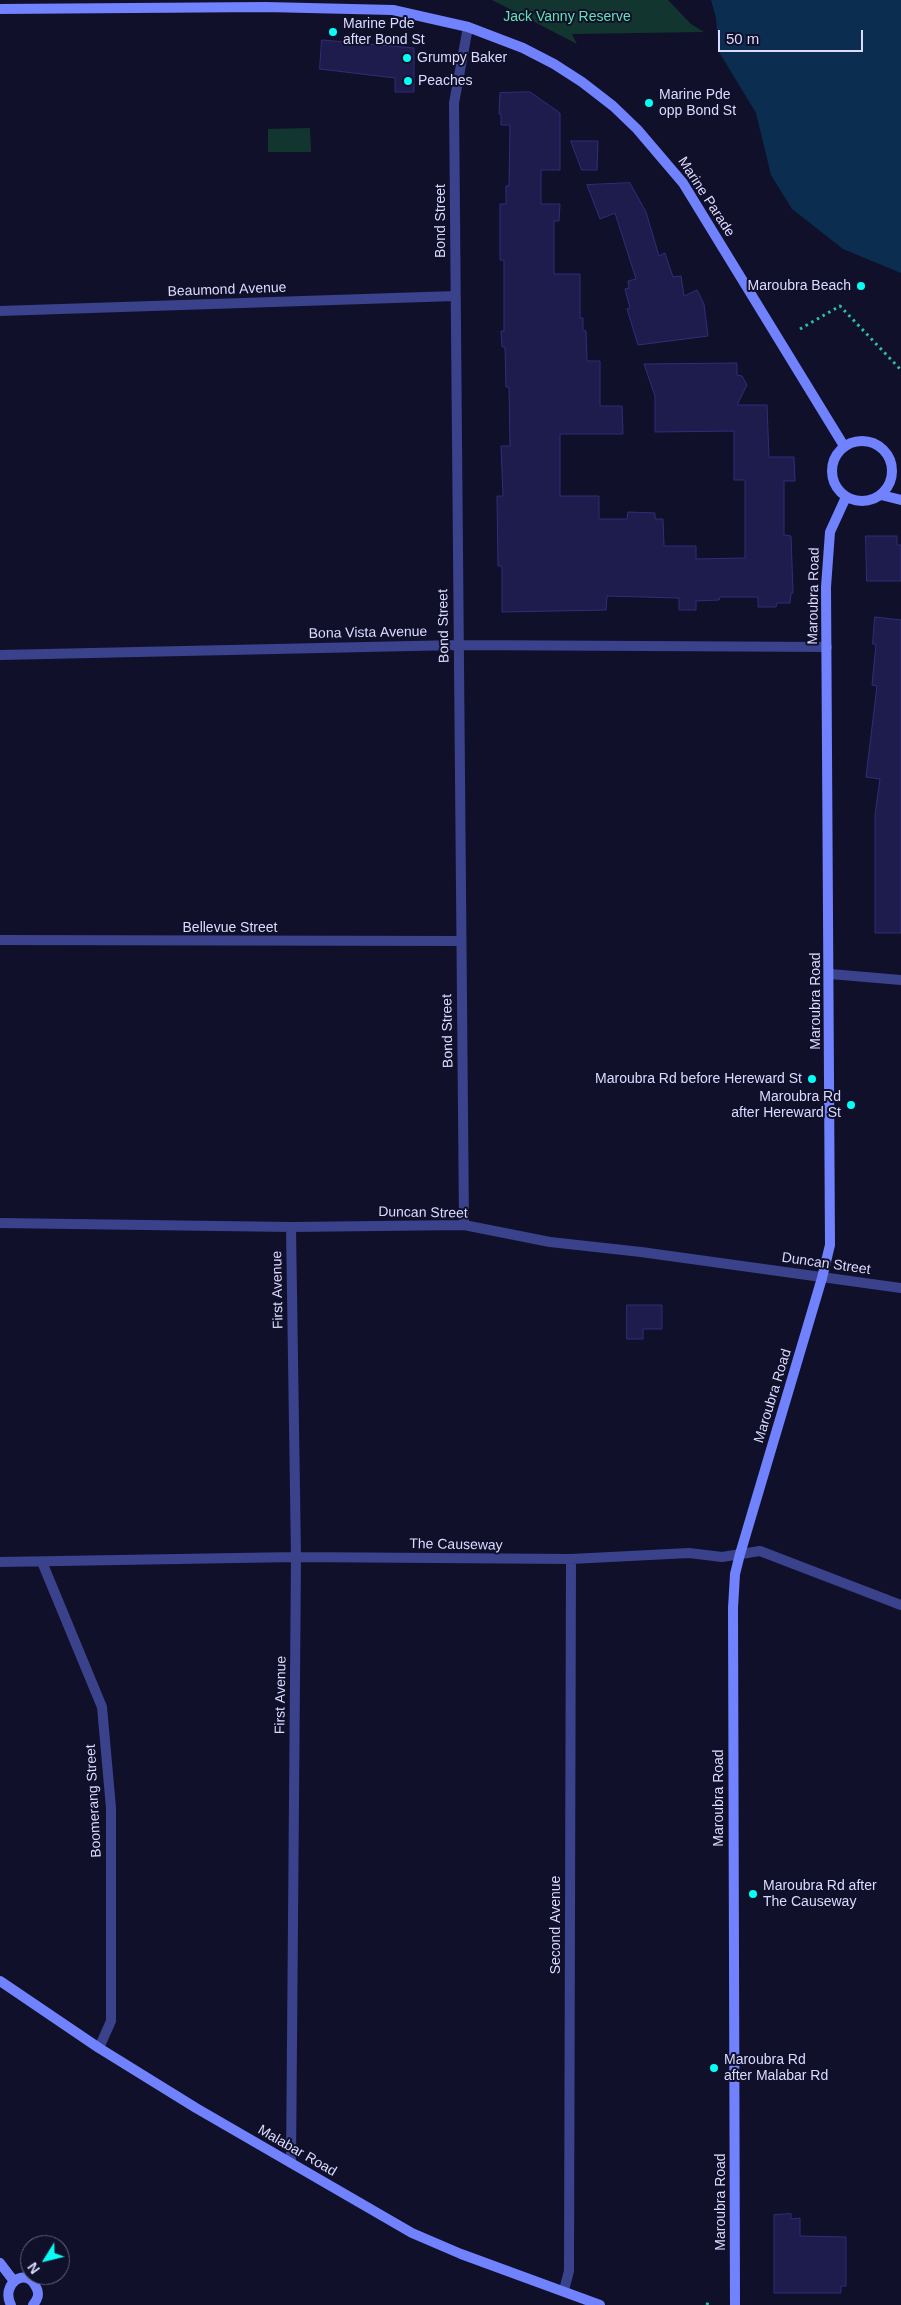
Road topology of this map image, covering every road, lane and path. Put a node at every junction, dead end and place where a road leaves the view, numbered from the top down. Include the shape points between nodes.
1 (0, 9) edge
2 (468, 27) junction
3 (455, 296) junction
4 (0, 311) edge
5 (800, 329) dead end
6 (901, 370) edge
7 (844, 446) junction
8 (890, 461) junction
9 (901, 469) edge
10 (881, 495) junction
11 (846, 497) junction
12 (901, 500) edge
13 (458, 645) junction
14 (827, 647) junction
15 (0, 655) edge
16 (0, 940) edge
17 (461, 941) junction
18 (830, 974) junction
19 (901, 980) edge
20 (0, 1223) edge
21 (464, 1225) junction
22 (291, 1227) junction
23 (822, 1278) junction
24 (901, 1288) edge
25 (740, 1554) junction
26 (296, 1557) junction
27 (571, 1559) junction
28 (0, 1562) edge
29 (42, 1562) junction
30 (901, 1605) edge
31 (0, 1981) edge
32 (99, 2048) junction
33 (291, 2163) junction
34 (0, 2263) edge
35 (13, 2280) junction
36 (564, 2290) junction
37 (736, 2302) edge
38 (9, 2304) edge
39 (33, 2305) edge
40 (600, 2305) edge

1 - 2 street, Marine Parade via 266,7 393,10
2 - 3 street, Bond Street via 454,103
2 - 7 street, Marine Parade via 523,48 561,68 613,106 662,156 683,183
3 - 4 street, Beaumond Avenue
3 - 13 street, Bond Street
5 - 6 path via 840,306
7 - 8 street via 871,442 886,453
7 - 11 street via 832,462 831,472 833,482
8 - 9 street
8 - 10 street via 891,480
10 - 11 street via 864,502
10 - 12 street
11 - 14 street, Maroubra Road via 830,532 826,587
13 - 14 street, Bona Vista Avenue
13 - 15 street, Bona Vista Avenue
13 - 17 street, Bond Street
14 - 18 street, Maroubra Road
16 - 17 street, Bellevue Street
17 - 21 street, Bond Street
18 - 19 street
18 - 23 street, Maroubra Road via 830,1245
20 - 22 street, Duncan Street
21 - 22 street, Duncan Street
21 - 23 street, Duncan Street via 550,1242
22 - 26 street, First Avenue
23 - 24 street, Duncan Street
23 - 25 street, Maroubra Road
25 - 27 street, The Causeway via 722,1557 689,1553
25 - 30 street, The Causeway via 760,1551
25 - 37 street, Maroubra Road via 735,1574 732,1638
26 - 27 street, The Causeway
26 - 29 street, The Causeway
26 - 33 street, First Avenue
27 - 36 street, Second Avenue via 569,2260
28 - 29 street, The Causeway
29 - 32 street, Boomerang Street via 102,1707 111,1808 111,2020
31 - 32 street, Malabar Road
32 - 33 street, Malabar Road
33 - 36 street, Malabar Road via 412,2233
34 - 35 street
35 - 38 street via 6,2294
35 - 39 street via 28,2278 35,2284 38,2294
36 - 40 street, Malabar Road

